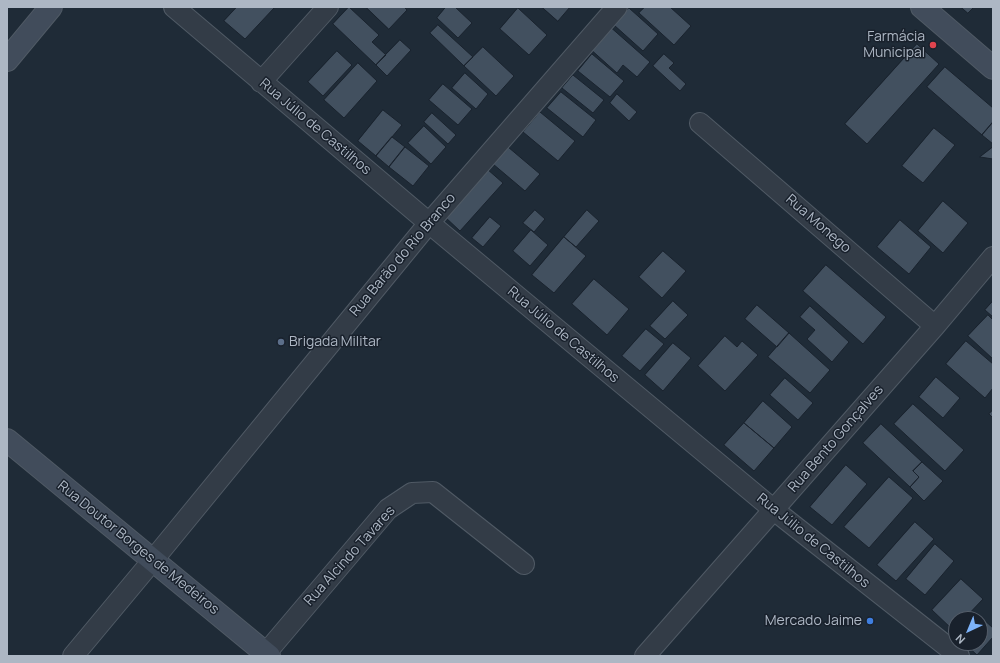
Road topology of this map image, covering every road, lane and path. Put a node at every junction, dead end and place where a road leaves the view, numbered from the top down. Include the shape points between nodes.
1 (51, 7) edge
2 (174, 7) edge
3 (328, 7) edge
4 (617, 7) edge
5 (922, 7) edge
6 (7, 60) edge
7 (993, 68) edge
8 (261, 82) junction
9 (700, 123) dead end
10 (429, 223) junction
11 (993, 257) edge
12 (935, 326) junction
13 (7, 440) edge
14 (774, 510) junction
15 (153, 560) junction
16 (524, 564) dead end
17 (268, 655) edge
18 (73, 656) edge
19 (645, 656) edge
20 (959, 656) edge

1 - 6 street
2 - 8 street, Rua Júlio de Castilhos
3 - 8 street
4 - 10 street, Rua Barão do Rio Branco
5 - 7 street
8 - 10 street, Rua Júlio de Castilhos
9 - 12 street, Rua Monego
10 - 14 street, Rua Júlio de Castilhos
10 - 15 street, Rua Barão do Rio Branco
11 - 12 street, Rua Bento Gonçalves
12 - 14 street, Rua Bento Gonçalves
13 - 15 street, Rua Doutor Borges de Medeiros
14 - 19 street, Rua Bento Gonçalves
14 - 20 street, Rua Júlio de Castilhos
15 - 17 street, Rua Doutor Borges de Medeiros
15 - 18 street, Rua Barão do Rio Branco
16 - 17 street, Rua Alcindo Tavares via 432,492 412,493 388,509

